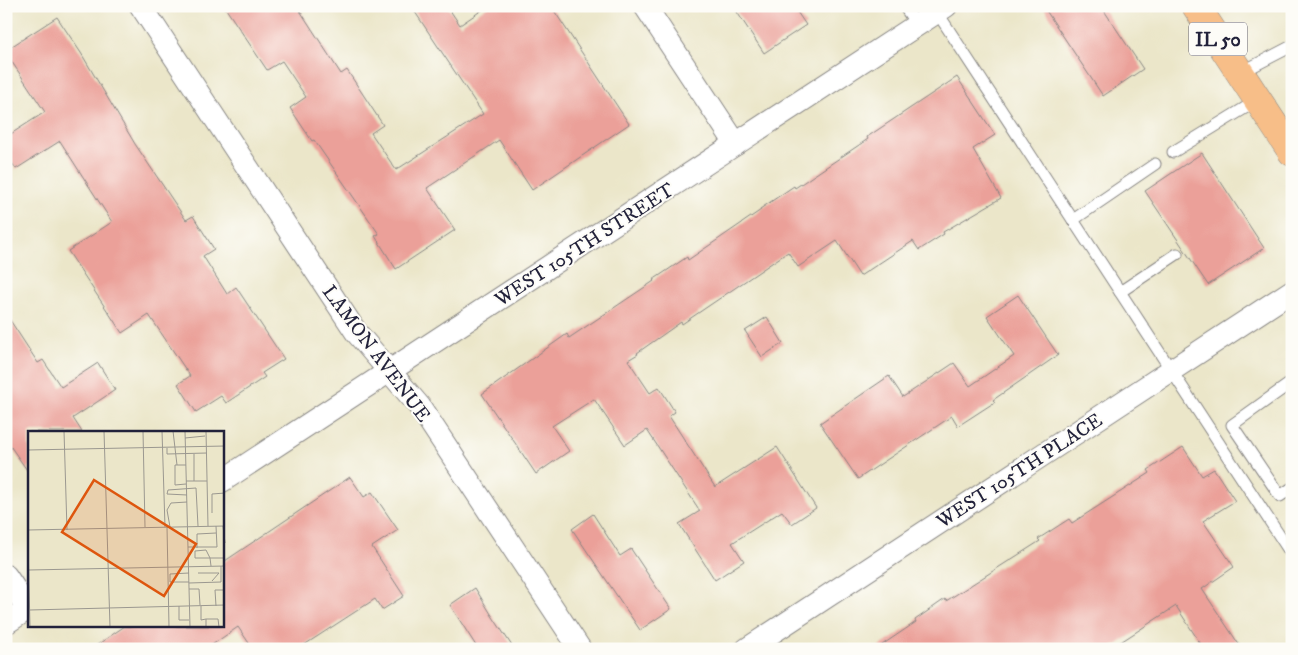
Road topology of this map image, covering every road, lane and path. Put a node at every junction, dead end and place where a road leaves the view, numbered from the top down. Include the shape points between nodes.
1 (141, 6) edge
2 (645, 6) edge
3 (904, 6) edge
4 (1196, 6) edge
5 (942, 9) edge
6 (917, 25) junction
7 (1292, 46) edge
8 (1240, 73) junction
9 (1258, 100) junction
10 (736, 144) junction
11 (1173, 152) dead end
12 (1292, 152) edge
13 (1155, 164) dead end
14 (1073, 220) junction
15 (1177, 254) dead end
16 (1292, 291) edge
17 (1120, 292) junction
18 (1171, 370) junction
19 (389, 372) junction
20 (1292, 382) edge
21 (224, 480) edge
22 (1292, 488) edge
23 (1292, 555) edge
24 (6, 576) edge
25 (28, 608) edge
26 (28, 610) edge
27 (6, 623) edge
28 (580, 649) edge
29 (746, 649) edge

1 - 19 street, LAMON AVENUE via 356,332
2 - 10 street
3 - 6 lane
4 - 8 main road, IL 50
5 - 6 street, WEST 105TH STREET
5 - 14 lane
6 - 10 street, WEST 105TH STREET
7 - 8 lane
8 - 9 main road, IL 50
9 - 11 lane
9 - 12 main road, IL 50
10 - 19 street, WEST 105TH STREET
13 - 14 lane
14 - 17 lane
15 - 17 lane
16 - 18 street, WEST 105TH PLACE
17 - 18 lane
18 - 23 lane
18 - 29 street, WEST 105TH PLACE
19 - 21 street, WEST 105TH STREET
19 - 28 street, LAMON AVENUE via 420,407
20 - 22 lane via 1232,425 1280,496
24 - 25 street
26 - 27 street

